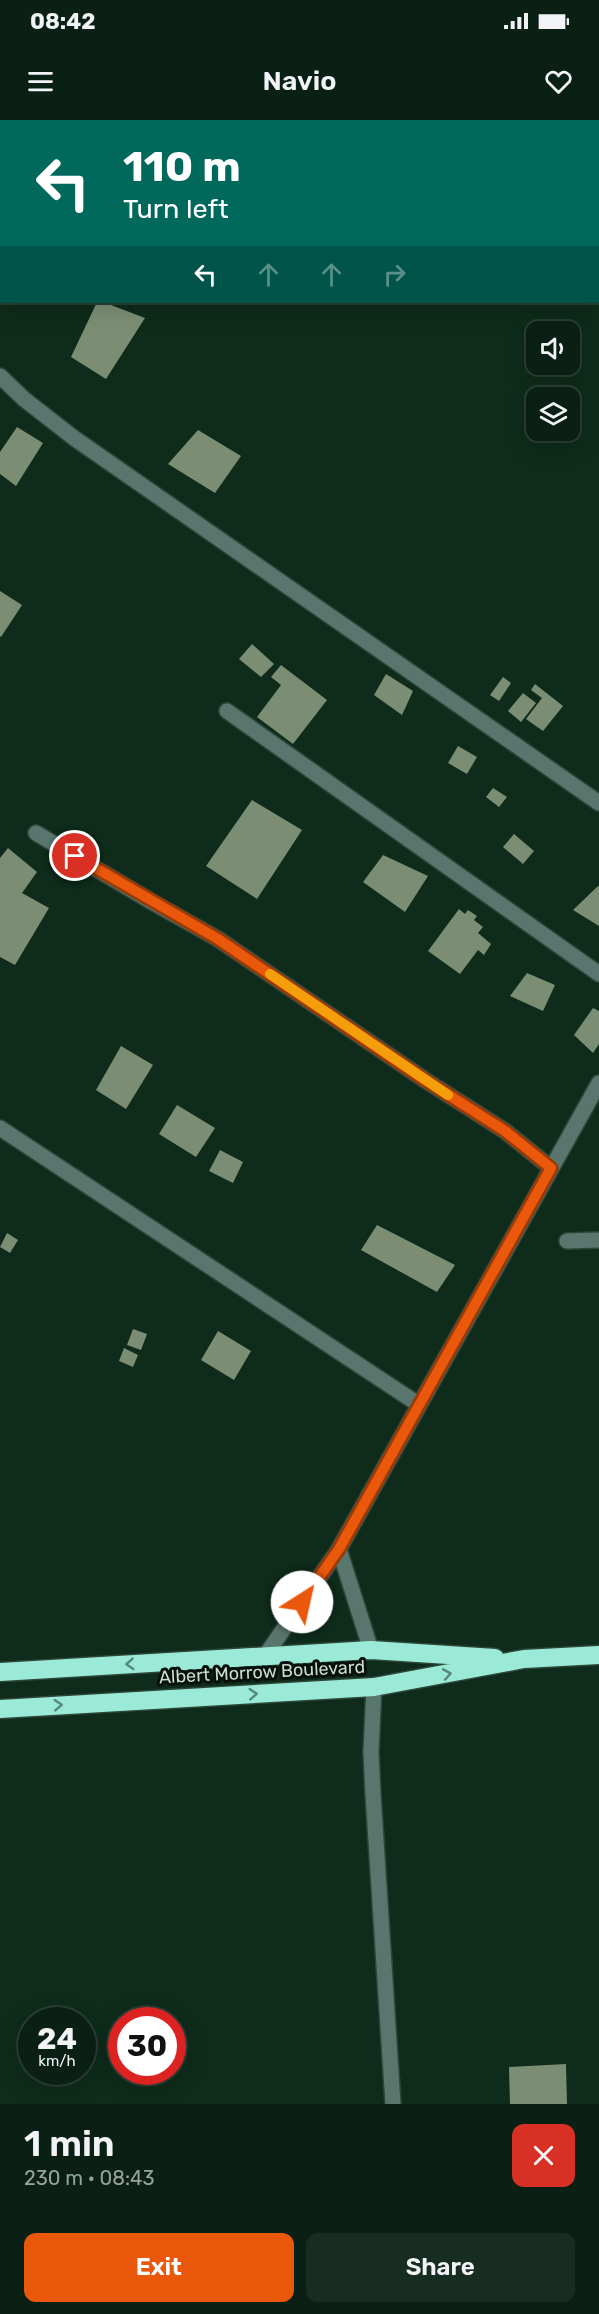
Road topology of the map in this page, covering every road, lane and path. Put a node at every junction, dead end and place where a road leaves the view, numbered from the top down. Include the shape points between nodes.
1 (0, 376) edge
2 (227, 711) dead end
3 (599, 803) edge
4 (36, 832) dead end
5 (599, 974) edge
6 (599, 1083) edge
7 (0, 1128) edge
8 (551, 1168) junction
9 (599, 1240) edge
10 (567, 1241) dead end
11 (418, 1404) junction
12 (339, 1549) junction
13 (371, 1650) junction
14 (599, 1655) edge
15 (265, 1656) junction
16 (524, 1659) junction
17 (0, 1672) edge
18 (374, 1687) junction
19 (0, 1709) edge
20 (393, 2104) edge

1 - 3 street via 74,438
2 - 5 street
4 - 8 street via 218,939 505,1131
6 - 8 street
7 - 11 street
8 - 11 street
9 - 10 street
11 - 12 street
12 - 13 street
12 - 15 street
13 - 15 highway, Albert Morrow Boulevard
13 - 16 highway, Albert Morrow Boulevard
14 - 16 highway, Albert Morrow Boulevard
15 -> 17 highway, Albert Morrow Boulevard
18 -> 16 highway, Albert Morrow Boulevard
19 -> 18 highway, Albert Morrow Boulevard
18 - 20 street via 371,1752

